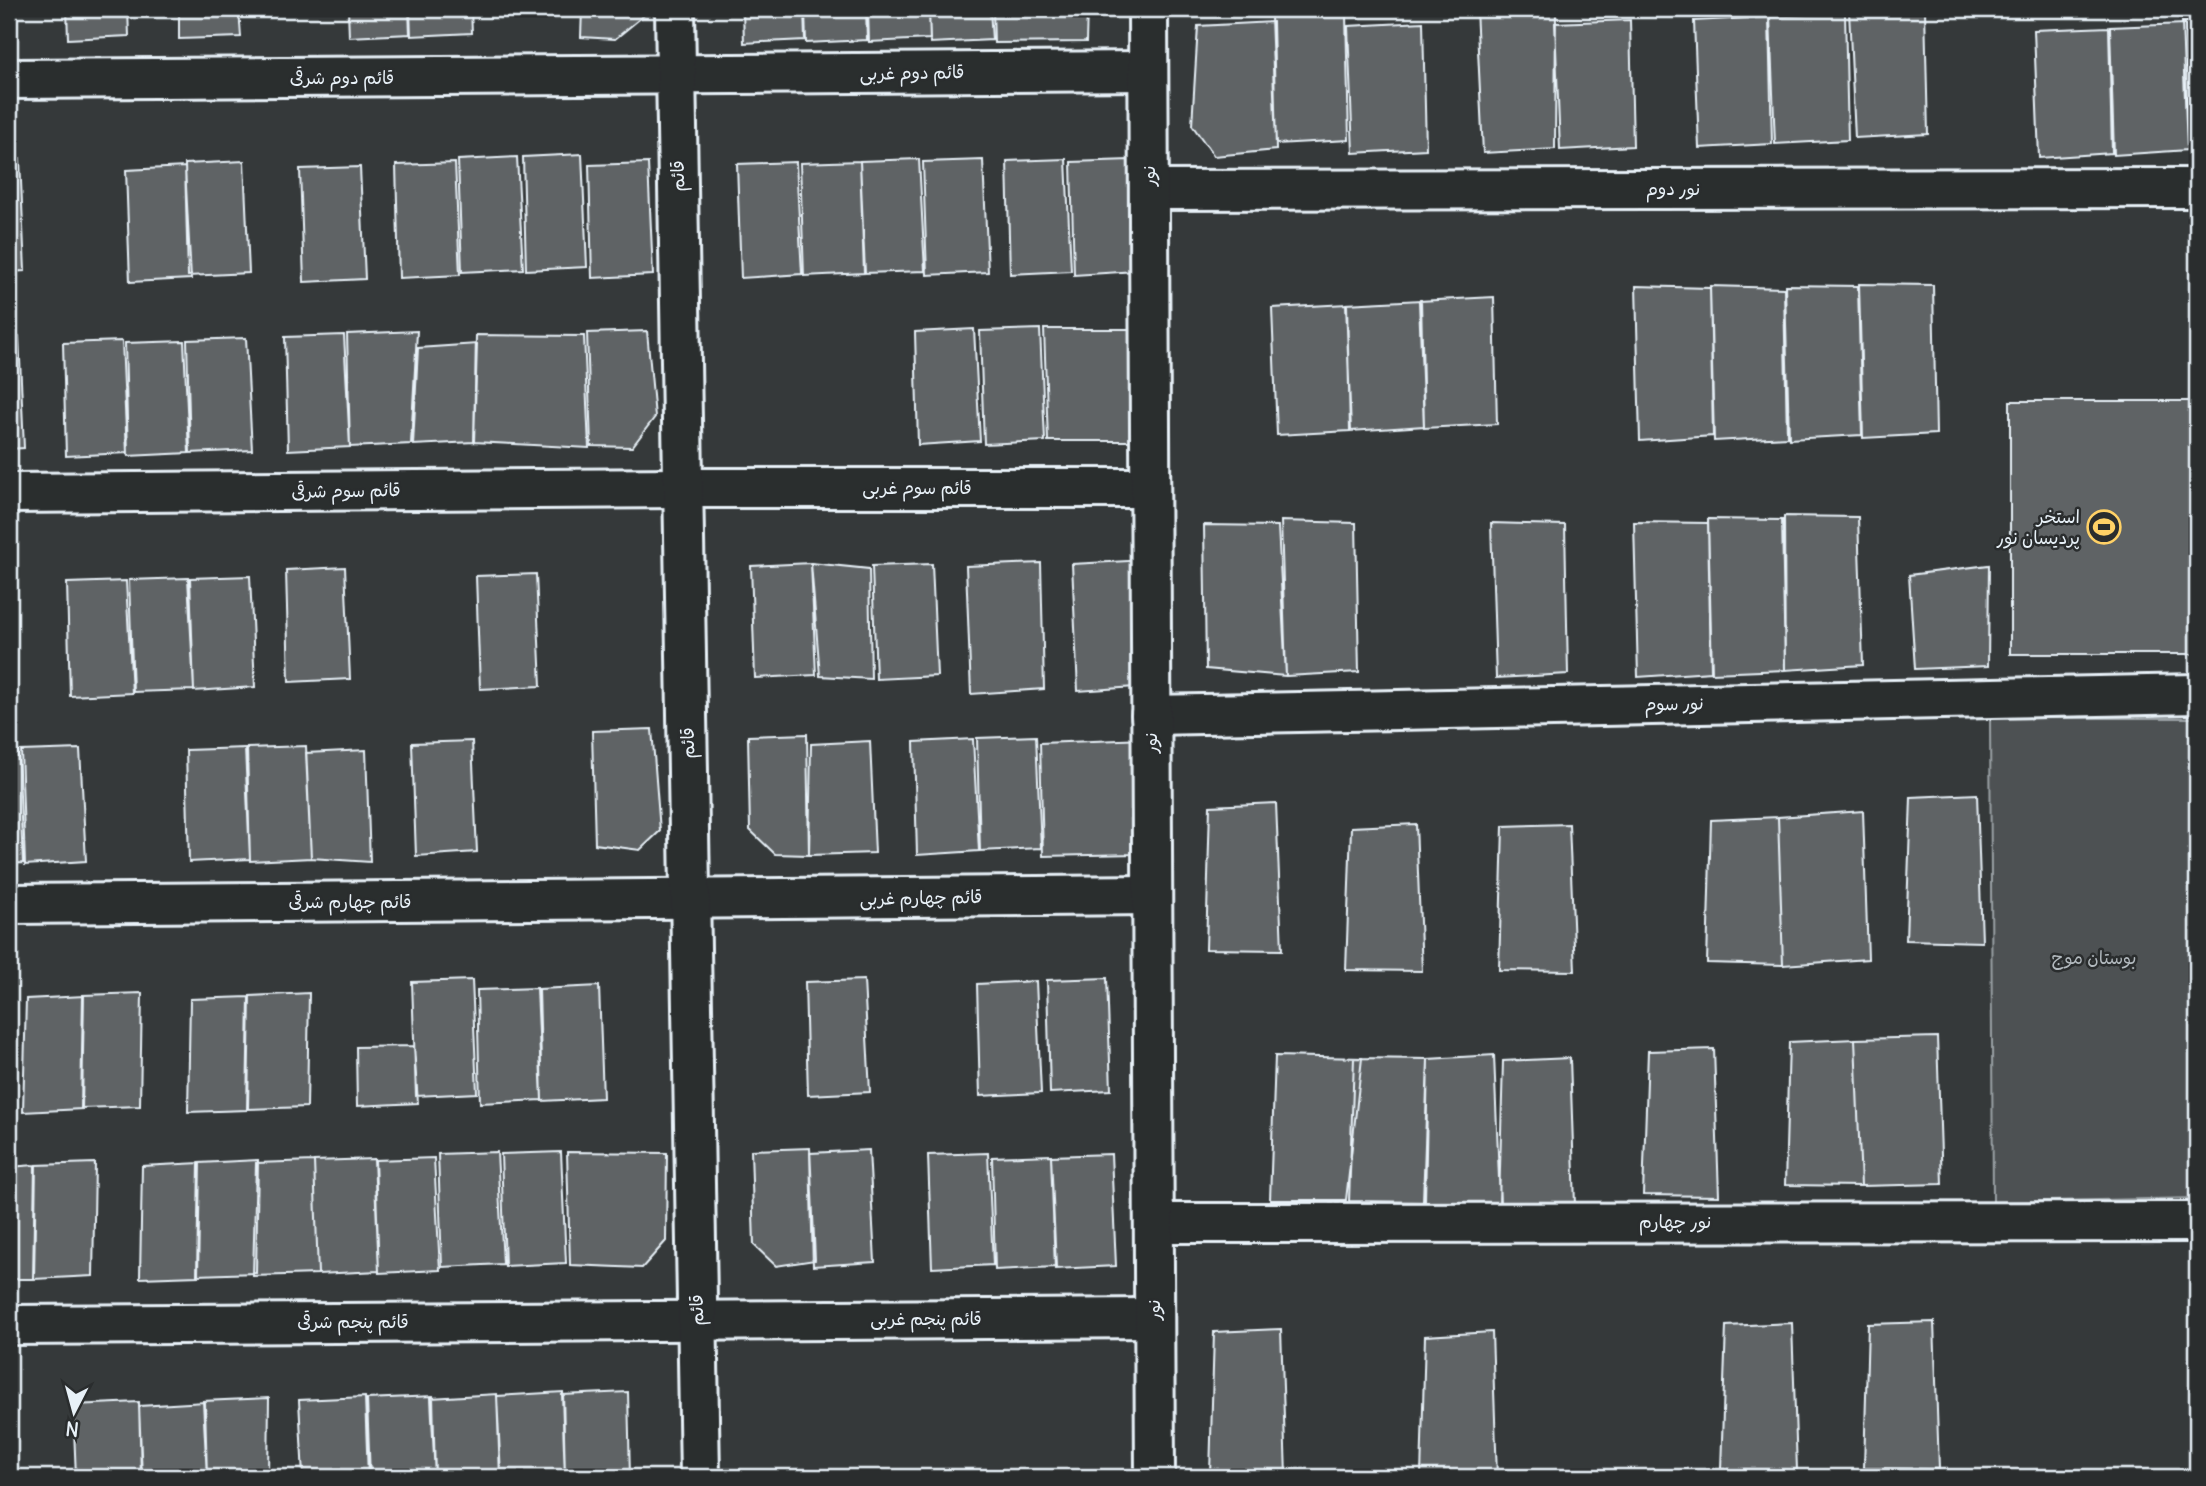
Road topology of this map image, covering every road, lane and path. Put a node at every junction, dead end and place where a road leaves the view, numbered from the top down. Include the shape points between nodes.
1 (675, 9) edge
2 (1148, 9) edge
3 (1149, 71) junction
4 (676, 76) junction
5 (9, 79) edge
6 (2197, 188) edge
7 (1149, 190) junction
8 (683, 488) junction
9 (1150, 488) junction
10 (9, 494) edge
11 (2197, 694) edge
12 (1151, 715) junction
13 (1152, 895) junction
14 (691, 901) junction
15 (9, 904) edge
16 (2197, 1222) edge
17 (1154, 1223) junction
18 (1154, 1318) junction
19 (698, 1319) junction
20 (9, 1325) edge
21 (700, 1477) edge
22 (1155, 1477) edge

1 - 4 street, قائم
2 - 3 street, نور
3 - 4 street, قائم دوم غربی
3 - 7 street, نور
4 - 5 street, قائم دوم شرقی
4 - 8 street, قائم
6 - 7 street, نور دوم
7 - 9 street, نور
8 - 9 street, قائم سوم غربی
8 - 10 street, قائم سوم شرقی
8 - 14 street, قائم
9 - 12 street, نور
11 - 12 street, نور سوم
12 - 13 street, نور
13 - 14 street, قائم چهارم غربی
13 - 17 street, نور
14 - 15 street, قائم چهارم شرقی
14 - 19 street, قائم
16 - 17 street, نور چهارم
17 - 18 street, نور
18 - 19 street, قائم پنجم غربی
18 - 22 street, نور
19 - 20 street, قائم پنجم شرقی
19 - 21 street, قائم

